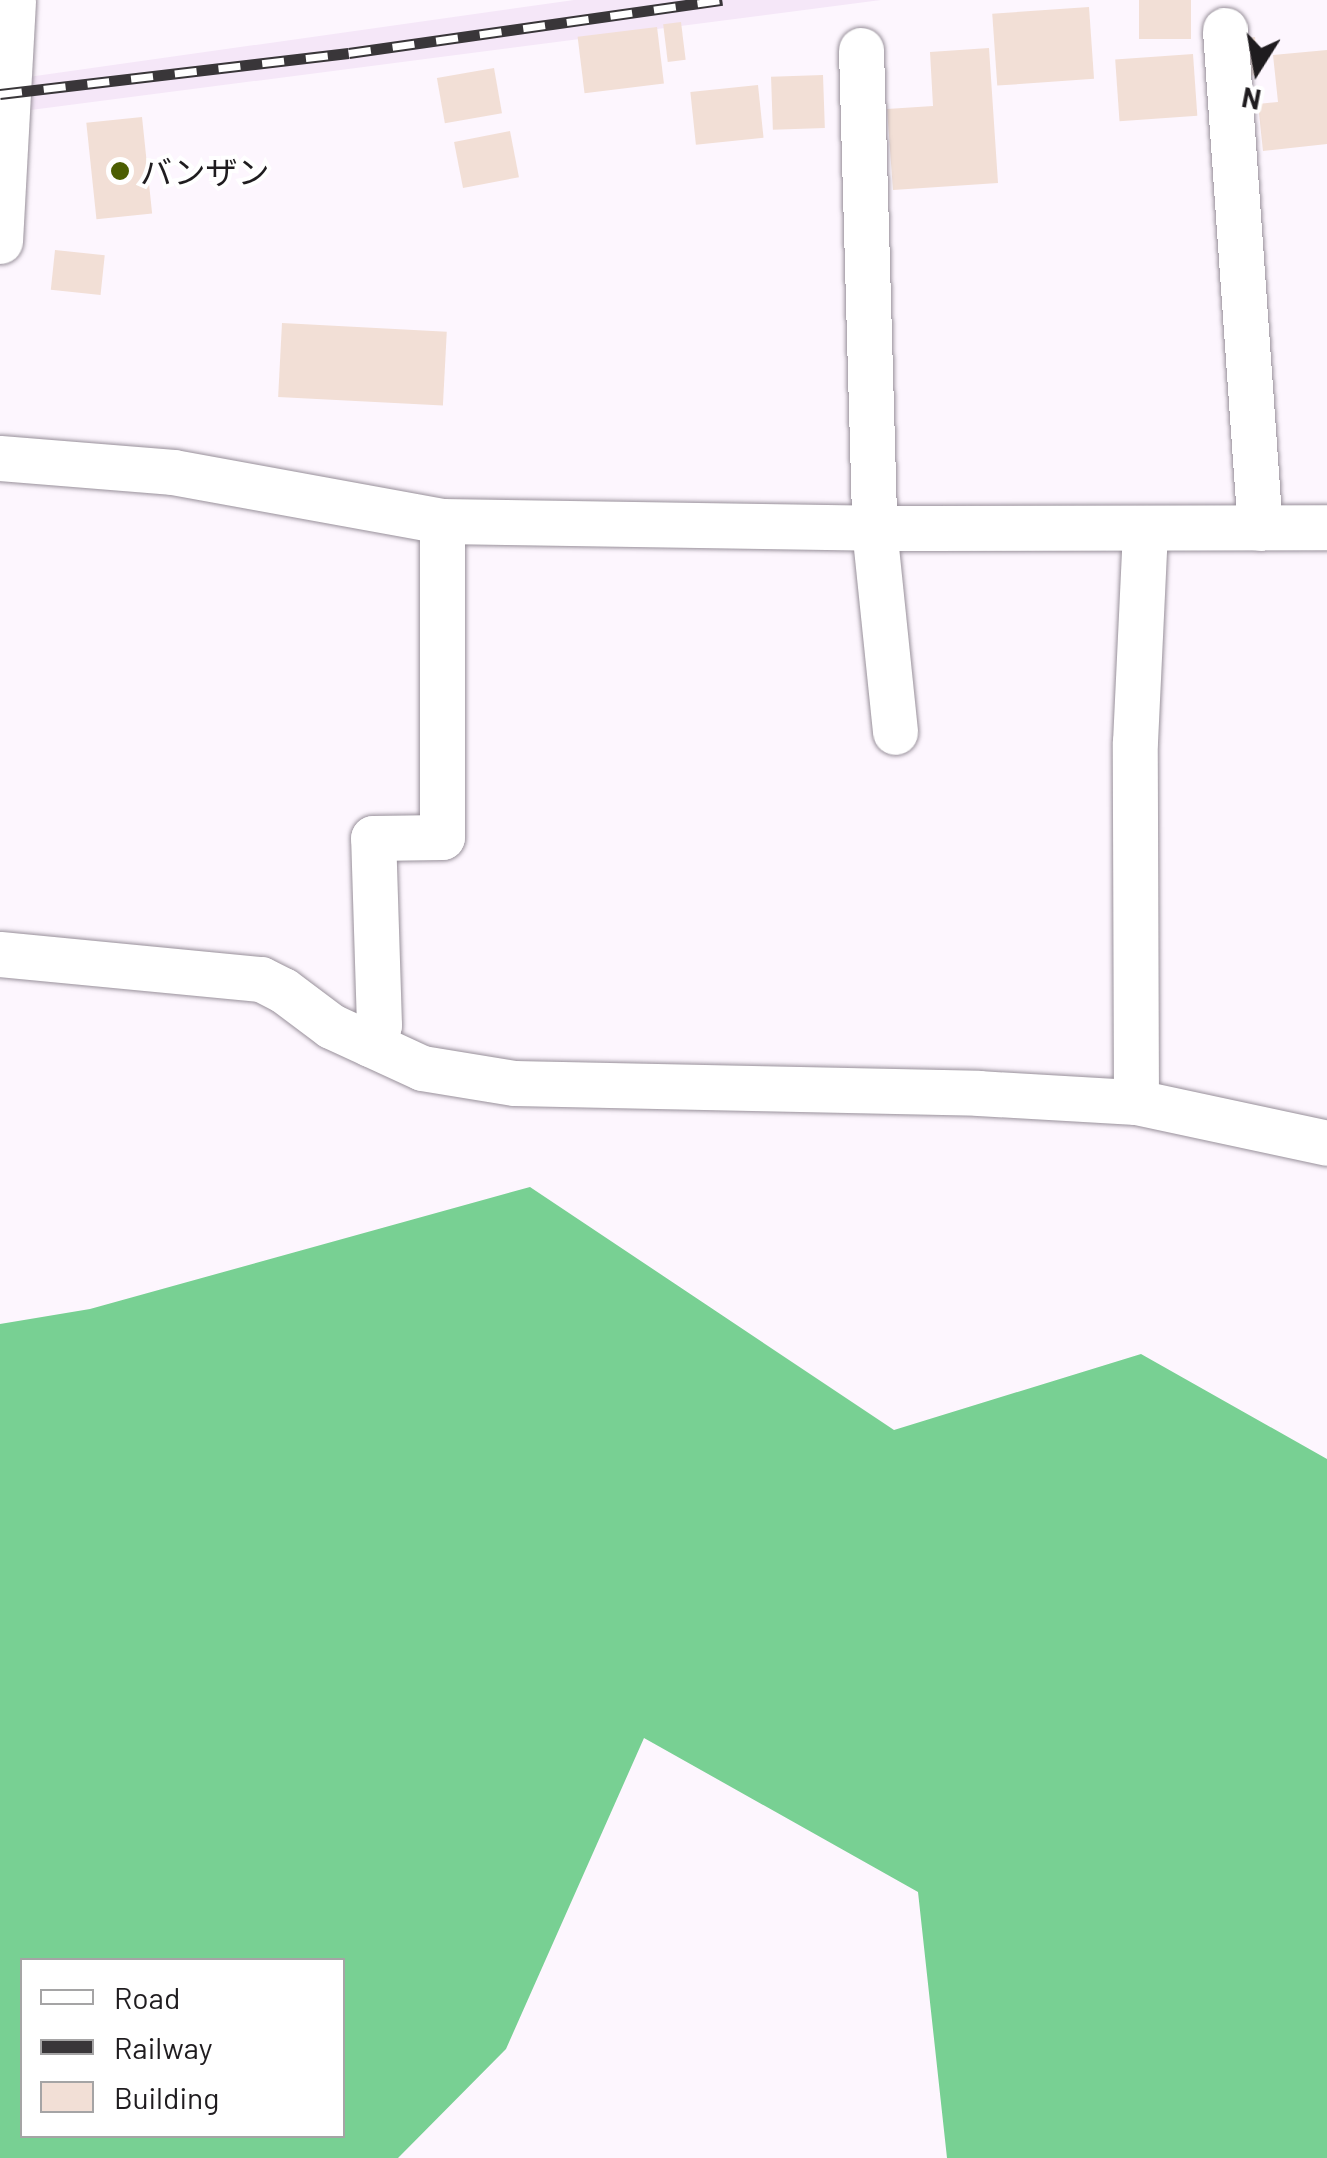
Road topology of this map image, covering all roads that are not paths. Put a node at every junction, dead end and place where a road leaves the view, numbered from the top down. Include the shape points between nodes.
1 (13, 0) edge
2 (1225, 30) dead end
3 (862, 50) dead end
4 (0, 241) edge
5 (0, 458) edge
6 (442, 520) junction
7 (874, 528) junction
8 (1145, 528) junction
9 (1260, 528) junction
10 (1327, 528) edge
11 (896, 732) dead end
12 (0, 954) edge
13 (370, 1044) junction
14 (1136, 1102) junction
15 (1327, 1142) edge

1 - 4 street
2 - 9 street
3 - 7 street
5 - 6 street via 173,472
6 - 7 street
6 - 13 street via 442,837 373,838 379,1025
7 - 8 street
7 - 11 street
8 - 9 street
8 - 14 street via 1135,742
9 - 10 street
12 - 13 street via 262,979
13 - 14 street via 422,1068 514,1083
14 - 15 street

